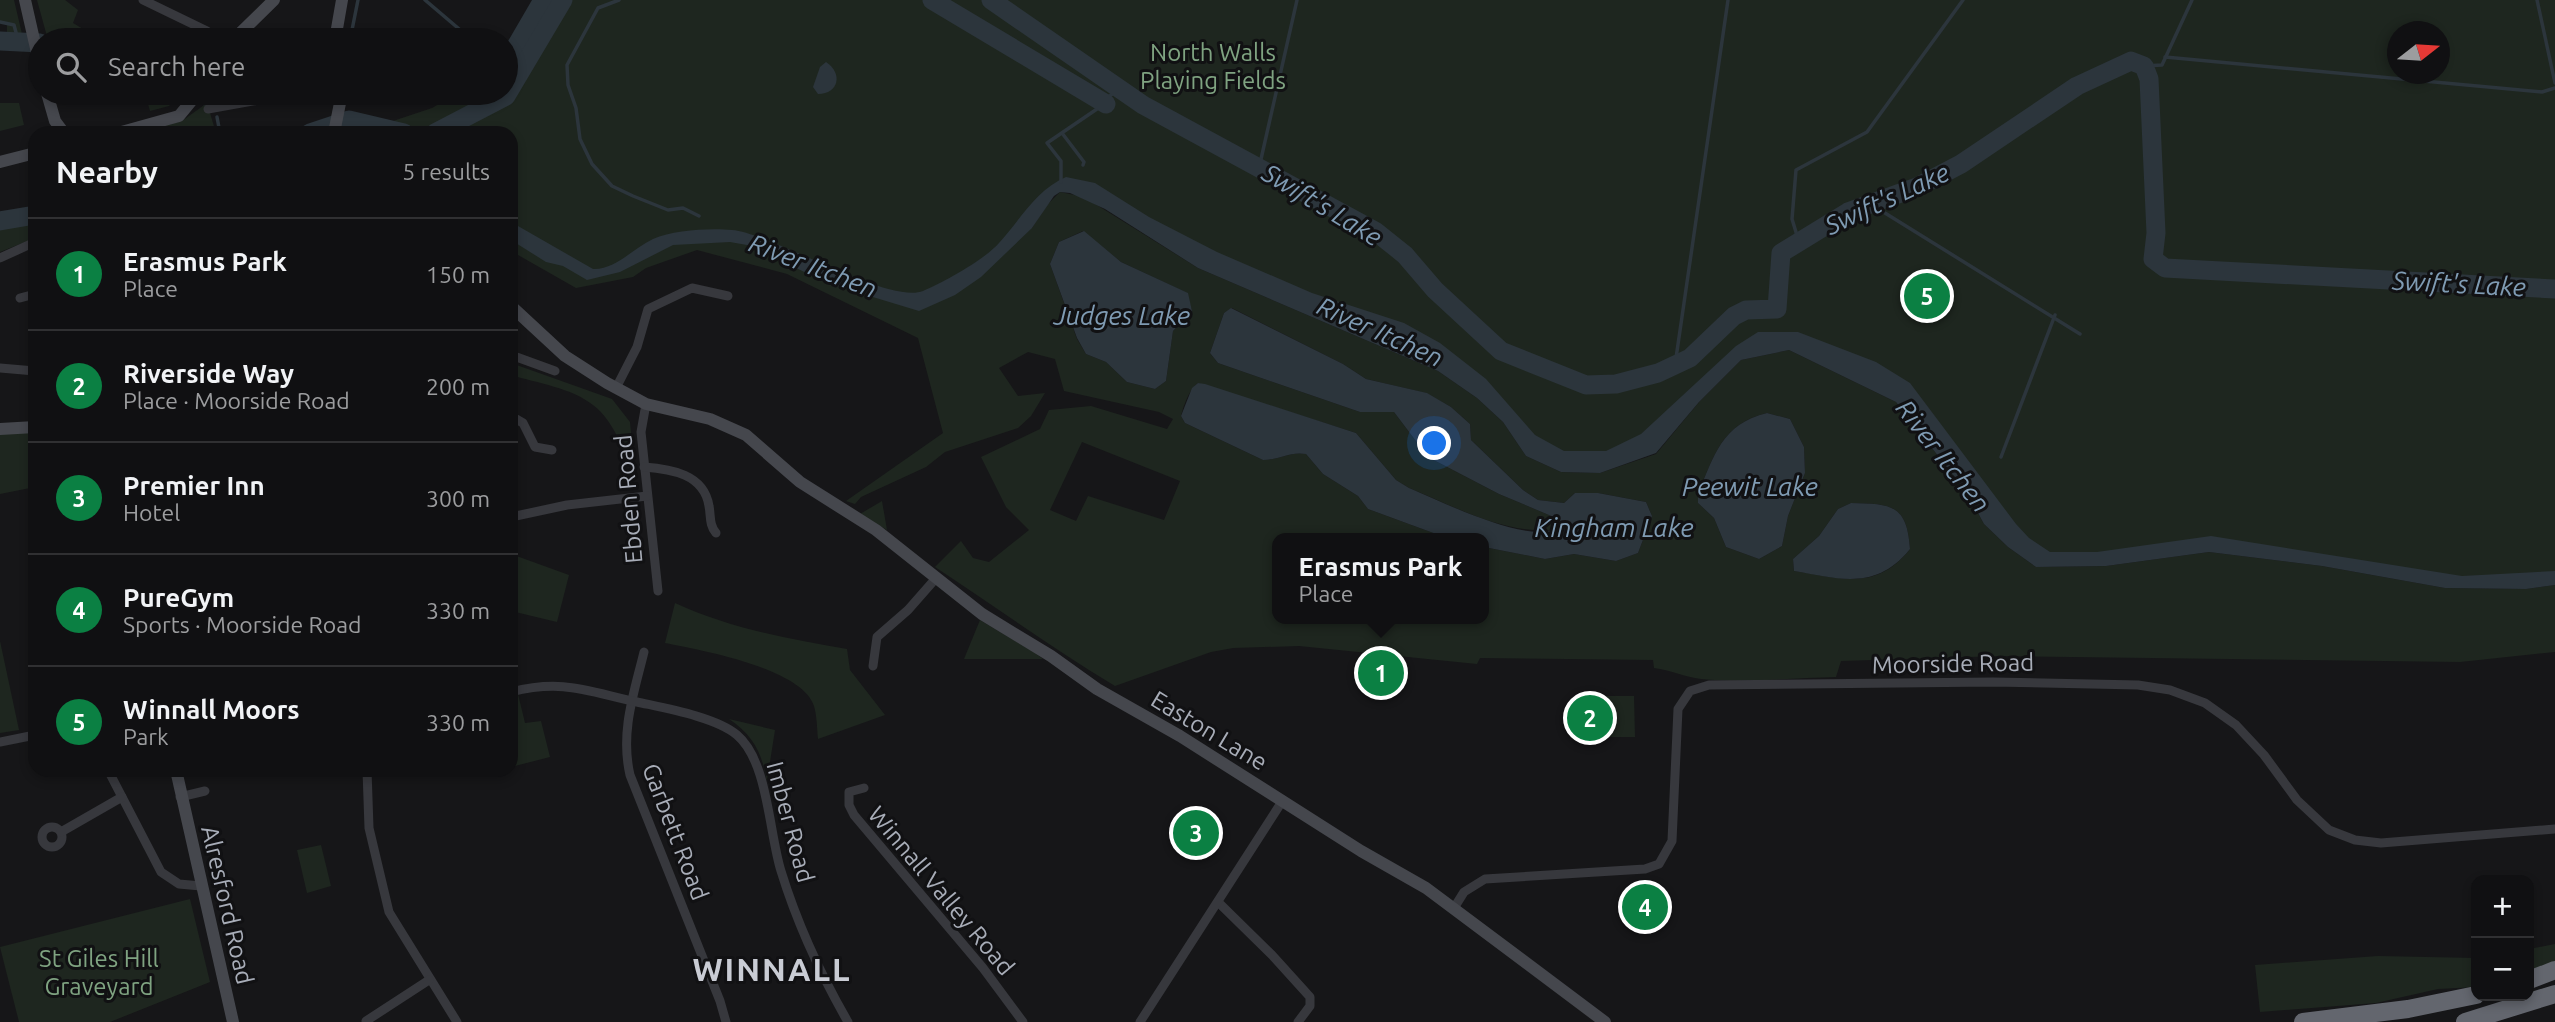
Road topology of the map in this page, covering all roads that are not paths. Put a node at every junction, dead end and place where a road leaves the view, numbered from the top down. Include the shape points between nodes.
1 (24, 0) edge
2 (149, 0) edge
3 (274, 0) edge
4 (342, 0) edge
5 (30, 28) edge
6 (201, 28) edge
7 (245, 28) edge
8 (337, 28) edge
9 (50, 105) edge
10 (188, 105) edge
11 (234, 105) edge
12 (341, 105) edge
13 (208, 110) dead end
14 (52, 112) junction
15 (52, 126) edge
16 (60, 126) edge
17 (149, 126) edge
18 (336, 126) edge
19 (28, 154) edge
20 (0, 162) edge
21 (28, 245) edge
22 (0, 258) edge
23 (28, 296) edge
24 (728, 296) dead end
25 (20, 298) dead end
26 (518, 312) edge
27 (518, 358) edge
28 (0, 368) edge
29 (28, 370) edge
30 (555, 371) dead end
31 (617, 388) junction
32 (646, 404) junction
33 (518, 421) edge
34 (28, 427) edge
35 (0, 429) edge
36 (552, 450) dead end
37 (644, 467) junction
38 (647, 496) junction
39 (518, 516) edge
40 (716, 533) dead end
41 (937, 577) junction
42 (658, 591) dead end
43 (867, 631) dead end
44 (877, 637) junction
45 (644, 652) dead end
46 (873, 666) dead end
47 (518, 691) edge
48 (632, 701) junction
49 (28, 737) edge
50 (0, 742) edge
51 (112, 777) edge
52 (177, 777) edge
53 (367, 777) edge
54 (864, 788) dead end
55 (205, 791) dead end
56 (122, 796) junction
57 (180, 797) junction
58 (1283, 800) junction
59 (2555, 829) edge
60 (61, 832) dead end
61 (201, 886) junction
62 (1218, 902) junction
63 (1454, 908) junction
64 (2555, 970) edge
65 (2534, 978) edge
66 (429, 980) junction
67 (2555, 994) edge
68 (2471, 996) edge
69 (360, 1012) dead end
70 (233, 1022) edge
71 (366, 1022) edge
72 (457, 1022) edge
73 (726, 1022) edge
74 (848, 1022) edge
75 (1023, 1022) edge
76 (1140, 1022) edge
77 (1298, 1022) edge
78 (1605, 1022) edge
79 (2303, 1022) edge
80 (2465, 1022) edge

1 - 5 street
2 - 6 street
3 - 7 street
4 - 8 street
9 - 14 street
10 - 17 street via 166,122
11 - 13 street
12 - 18 street
14 - 15 street
14 - 16 street
19 - 20 street
21 - 22 street
23 - 25 street
24 - 31 street via 692,288 648,310
26 - 31 street, Easton Lane via 565,356
27 - 30 street
28 - 29 street
31 - 32 street, Easton Lane
32 - 37 street, Ebden Road via 641,422
32 - 41 street, Easton Lane via 735,428 793,476
33 - 36 street via 535,447
34 - 35 street
37 - 38 street, Ebden Road
37 - 40 street via 673,470 701,487
38 - 39 street
38 - 42 street, Ebden Road
41 - 44 street
41 - 58 street, Easton Lane via 982,614 1097,690
43 - 44 street
44 - 46 street
45 - 48 street, Garbett Road
47 - 48 street, Imber Road via 565,685
48 - 73 street, Garbett Road via 624,738 630,775
48 - 74 street, Imber Road via 726,727 748,746 791,900
49 - 50 street
51 - 56 street
52 - 57 street, Alresford Road
53 - 66 street via 369,828 380,884 394,922
54 - 75 street, Winnall Valley Road via 849,792 850,810
55 - 57 street, Alresford Road
56 - 60 street
56 - 61 street via 161,872 179,884
57 - 61 street, Alresford Road
58 - 62 street
58 - 63 street, Easton Lane
59 - 63 street, Moorside Road via 2381,843 2355,840 2329,830 2313,817 2250,738 2223,714 2185,695 2153,687 1993,682 1709,685 1690,691 1678,709 1672,841 1659,864 1645,869 1485,879 1464,892
61 - 70 street, Alresford Road
62 - 76 street
62 - 77 street via 1310,997 1310,1006
63 - 78 street, Easton Lane
64 - 65 highway
66 - 71 street
66 - 72 street
67 - 80 highway
68 - 79 highway
69 - 71 street

